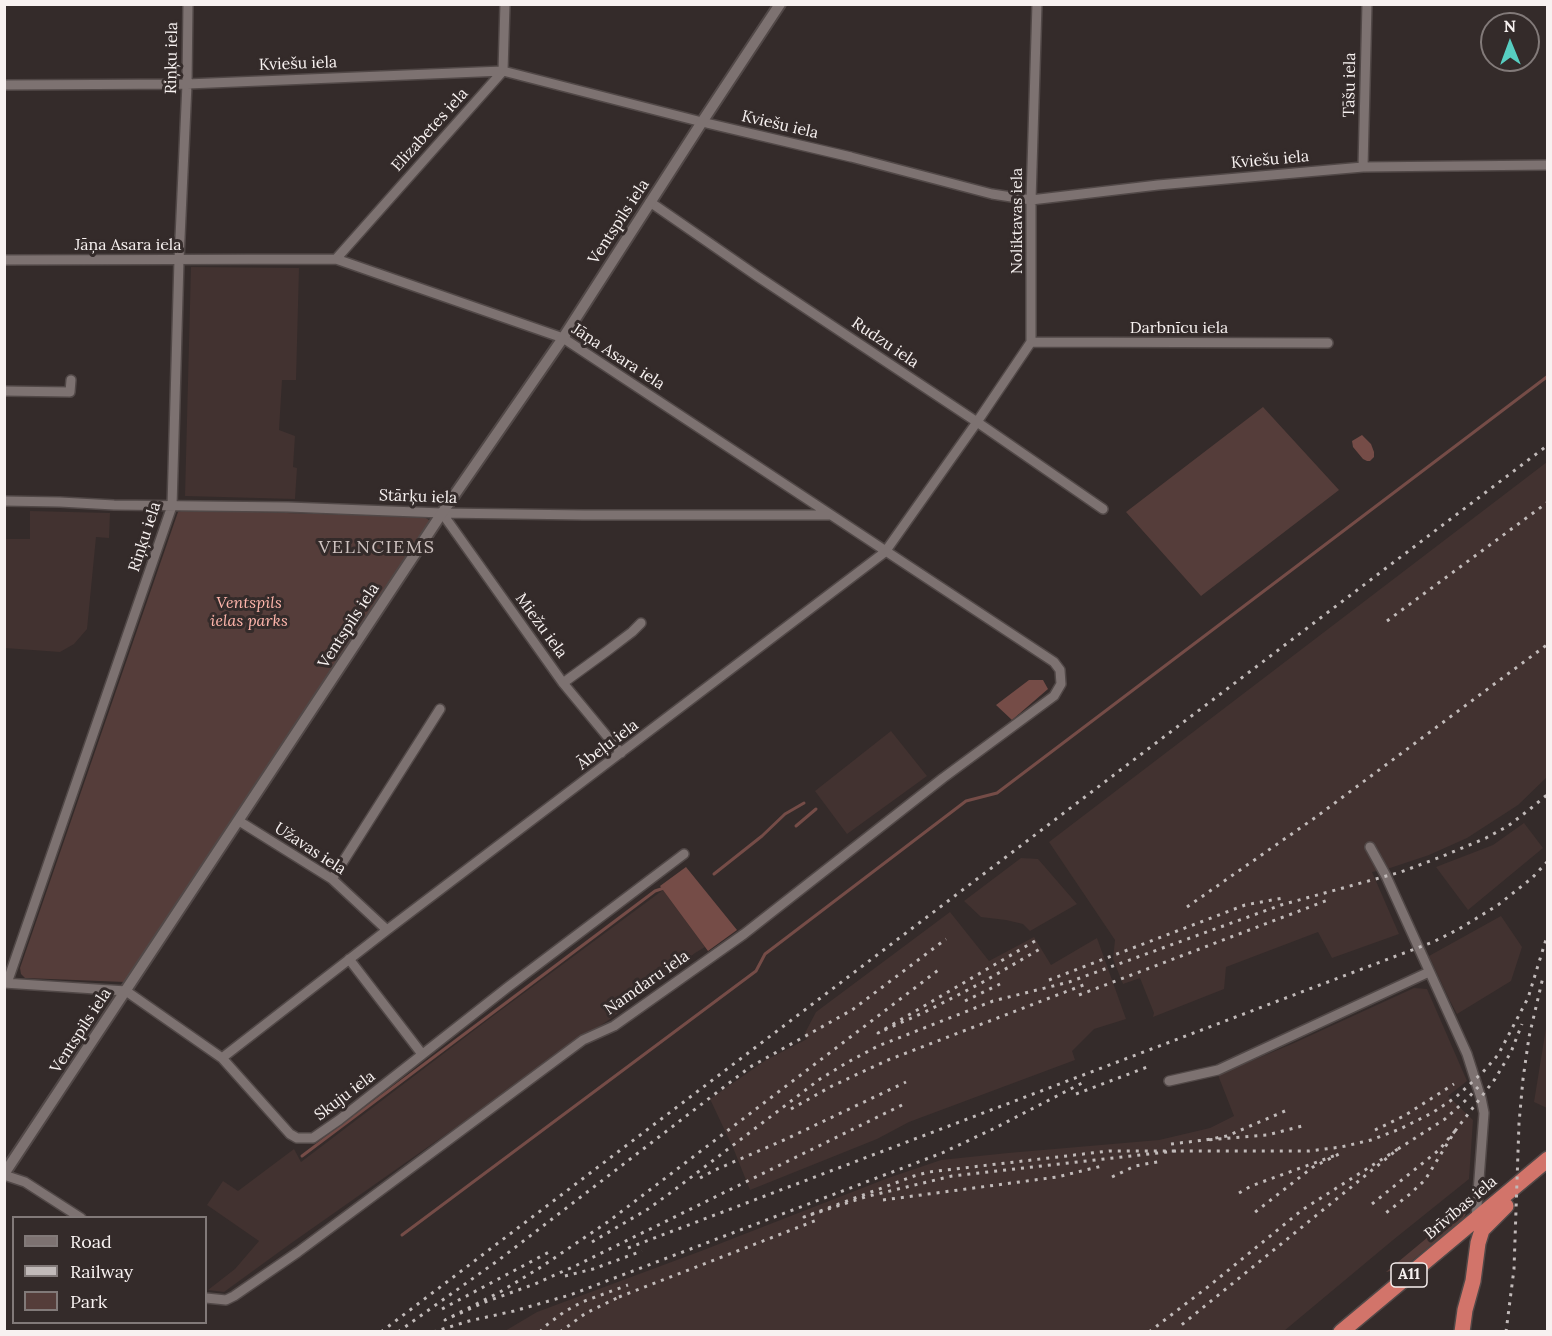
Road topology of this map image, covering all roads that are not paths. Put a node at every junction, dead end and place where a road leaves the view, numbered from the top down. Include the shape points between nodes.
1 (188, 4) edge
2 (505, 4) edge
3 (780, 4) edge
4 (1037, 4) edge
5 (1367, 4) edge
6 (503, 71) junction
7 (188, 84) junction
8 (4, 85) edge
9 (702, 122) junction
10 (1548, 165) edge
11 (1363, 166) junction
12 (1031, 200) junction
13 (650, 202) junction
14 (336, 259) junction
15 (4, 260) edge
16 (179, 260) junction
17 (563, 338) junction
18 (1030, 342) junction
19 (1328, 343) dead end
20 (70, 380) dead end
21 (4, 391) edge
22 (977, 422) junction
23 (4, 501) edge
24 (172, 506) junction
25 (1103, 509) dead end
26 (442, 513) junction
27 (832, 515) junction
28 (885, 552) junction
29 (641, 623) dead end
30 (563, 682) junction
31 (1061, 684) joint
32 (440, 709) dead end
33 (621, 753) junction
34 (239, 821) junction
35 (1370, 847) dead end
36 (684, 854) dead end
37 (333, 879) junction
38 (387, 930) junction
39 (349, 959) junction
40 (1429, 972) junction
41 (6, 983) edge
42 (126, 991) junction
43 (422, 1054) junction
44 (222, 1058) junction
45 (1169, 1081) dead end
46 (1548, 1159) edge
47 (1548, 1173) edge
48 (4, 1174) edge
49 (78, 1216) edge
50 (1479, 1225) junction
51 (207, 1298) edge
52 (1341, 1332) edge
53 (1462, 1332) edge

1 - 7 street, Riņķu iela
2 - 6 street
3 - 9 street, Ventspils iela
4 - 12 street, Noliktavas iela
5 - 11 street, Tāšu iela
6 - 7 street, Kviešu iela
6 - 9 street, Kviešu iela
6 - 14 street, Elizabetes iela
7 - 8 street, Kviešu iela
7 - 16 street, Riņķu iela
9 - 12 street, Kviešu iela via 992,194
9 - 13 street, Ventspils iela
10 - 11 street, Kviešu iela
11 - 12 street, Kviešu iela
12 - 18 street, Noliktavas iela
13 - 17 street, Ventspils iela
13 - 22 street, Rudzu iela
14 - 16 street, Jāņa Asara iela
14 - 17 street, Jāņa Asara iela
15 - 16 street, Jāņa Asara iela
16 - 24 street, Riņķu iela
17 - 26 street, Ventspils iela
17 - 27 street, Jāņa Asara iela
18 - 19 street, Darbnīcu iela
18 - 22 street
20 - 21 street via 70,392
22 - 25 street, Rudzu iela
22 - 28 street, Ābeļu iela
23 - 24 street, Stārķu iela
24 - 26 street, Stārķu iela
24 - 41 street, Riņķu iela
26 - 27 street, Stārķu iela
26 - 30 street, Miežu iela
26 - 34 street, Ventspils iela
27 - 28 street, Jāņa Asara iela
28 - 31 street, Jāņa Asara iela via 1054,662 1060,670
28 - 33 street, Ābeļu iela
29 - 30 street
30 - 33 street, Miežu iela
31 - 51 street, Namdaru iela via 1054,696 744,934 614,1026 583,1040 234,1296 226,1300
32 - 37 street
33 - 38 street, Ābeļu iela
34 - 37 street, Užavas iela
34 - 42 street, Ventspils iela
35 - 40 street
36 - 43 street, Skuju iela
37 - 38 street, Užavas iela
38 - 39 street, Ābeļu iela
39 - 43 street
39 - 44 street, Ābeļu iela
40 - 45 street via 1218,1070
40 - 50 street via 1467,1054 1484,1113
41 - 42 street
42 - 44 street, Skuju iela
42 - 48 street, Ventspils iela
43 - 44 street, Skuju iela via 339,1120 313,1138 304,1139 290,1134
46 - 50 highway, Brīvības iela / A11
47 - 50 highway, Brīvības iela / A11
48 - 49 street via 25,1182
50 - 52 highway, Brīvības iela / A11
50 - 53 highway via 1467,1250

